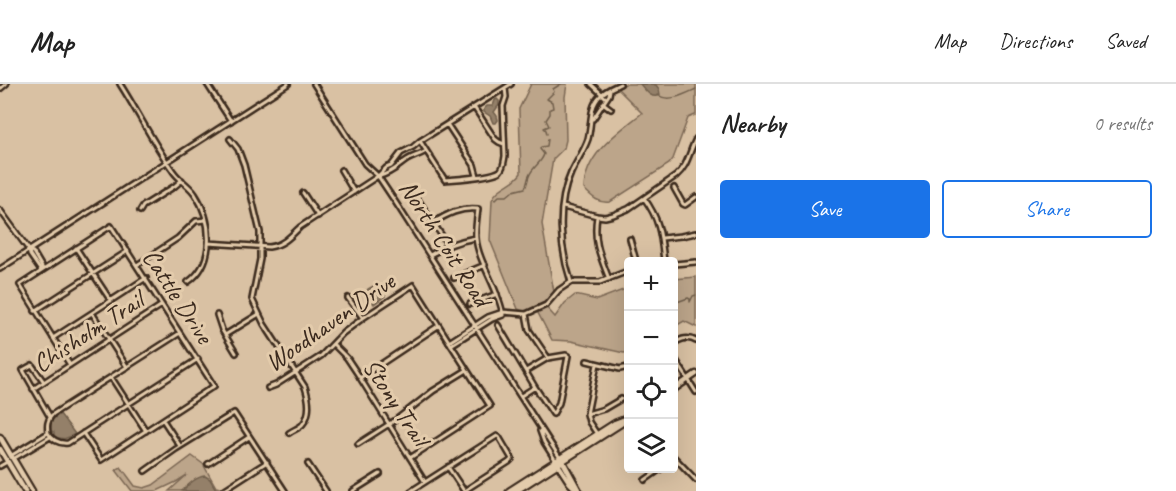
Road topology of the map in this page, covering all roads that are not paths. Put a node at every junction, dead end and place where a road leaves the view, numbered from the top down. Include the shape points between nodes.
1 (6, 84) edge
2 (120, 84) edge
3 (207, 84) edge
4 (288, 84) edge
5 (314, 84) edge
6 (511, 84) edge
7 (591, 84) edge
8 (620, 84) edge
9 (505, 88) junction
10 (0, 89) edge
11 (610, 90) junction
12 (601, 94) junction
13 (606, 98) junction
14 (603, 103) junction
15 (474, 106) junction
16 (611, 109) dead end
17 (231, 121) junction
18 (591, 122) junction
19 (447, 124) junction
20 (230, 139) dead end
21 (420, 141) junction
22 (695, 142) edge
23 (504, 144) junction
24 (426, 151) junction
25 (397, 158) junction
26 (167, 162) junction
27 (404, 162) junction
28 (389, 167) junction
29 (341, 171) dead end
30 (391, 172) junction
31 (378, 176) junction
32 (477, 176) junction
33 (182, 180) junction
34 (674, 188) dead end
35 (354, 192) junction
36 (303, 194) dead end
37 (416, 195) dead end
38 (696, 197) edge
39 (644, 198) junction
40 (563, 207) junction
41 (0, 210) edge
42 (140, 211) dead end
43 (318, 216) junction
44 (597, 216) junction
45 (206, 220) junction
46 (434, 223) junction
47 (695, 232) edge
48 (476, 238) junction
49 (662, 238) junction
50 (630, 239) dead end
51 (208, 243) junction
52 (448, 245) junction
53 (260, 246) junction
54 (76, 248) junction
55 (29, 250) junction
56 (128, 251) junction
57 (430, 255) junction
58 (635, 257) edge
59 (664, 257) edge
60 (696, 262) edge
61 (678, 264) edge
62 (137, 265) junction
63 (485, 265) junction
64 (0, 269) edge
65 (42, 270) junction
66 (624, 273) edge
67 (93, 274) junction
68 (146, 278) junction
69 (454, 278) dead end
70 (609, 279) junction
71 (188, 282) dead end
72 (570, 282) junction
73 (497, 294) junction
74 (348, 298) dead end
75 (111, 301) junction
76 (470, 304) dead end
77 (163, 305) junction
78 (35, 311) junction
79 (92, 313) junction
80 (259, 314) junction
81 (503, 314) junction
82 (526, 314) junction
83 (217, 315) dead end
84 (363, 318) junction
85 (498, 325) dead end
86 (438, 326) junction
87 (476, 327) junction
88 (181, 332) junction
89 (225, 335) junction
90 (53, 338) junction
91 (110, 340) junction
92 (678, 340) edge
93 (696, 341) edge
94 (450, 343) junction
95 (333, 344) junction
96 (236, 353) dead end
97 (548, 358) junction
98 (198, 359) junction
99 (587, 361) dead end
100 (678, 363) edge
101 (597, 364) junction
102 (70, 365) junction
103 (127, 367) junction
104 (624, 368) edge
105 (467, 370) junction
106 (526, 371) junction
107 (296, 373) junction
108 (696, 374) edge
109 (111, 377) junction
110 (360, 378) junction
111 (688, 379) junction
112 (44, 382) junction
113 (678, 386) edge
114 (268, 387) dead end
115 (535, 387) junction
116 (33, 389) junction
117 (696, 392) edge
118 (521, 396) junction
119 (621, 399) dead end
120 (129, 404) junction
121 (587, 414) junction
122 (50, 417) junction
123 (163, 420) junction
124 (624, 420) edge
125 (390, 424) junction
126 (146, 431) junction
127 (289, 433) dead end
128 (82, 434) junction
129 (49, 435) junction
130 (598, 436) junction
131 (0, 437) edge
132 (250, 437) junction
133 (358, 444) dead end
134 (180, 446) junction
135 (0, 448) edge
136 (410, 458) junction
137 (10, 459) junction
138 (559, 461) junction
139 (267, 462) junction
140 (678, 463) edge
141 (0, 464) edge
142 (208, 464) dead end
143 (308, 464) dead end
144 (448, 467) junction
145 (145, 471) dead end
146 (655, 473) edge
147 (380, 474) dead end
148 (645, 480) dead end
149 (696, 480) edge
150 (425, 482) junction
151 (363, 485) junction
152 (225, 489) dead end
153 (283, 490) edge
154 (25, 491) edge
155 (32, 491) edge
156 (326, 491) edge
157 (353, 491) edge
158 (366, 491) edge
159 (411, 491) edge
160 (464, 491) edge
161 (509, 491) edge
162 (516, 491) edge
163 (579, 491) edge

1 - 10 street
2 - 26 street
3 - 17 street
4 - 17 street
5 - 31 street, North Coit Road via 365,164
6 - 9 street
7 - 12 street
8 - 11 street
9 - 15 street
9 - 23 street
11 - 12 street
11 - 13 street
12 - 13 street
12 - 18 street
13 - 14 street
14 - 16 street
14 - 18 street
15 - 19 street
15 - 23 street via 495,139
17 - 26 street
18 - 40 street via 587,141 570,174
19 - 21 street
19 - 32 street
20 - 53 street via 244,165
21 - 24 street
21 - 25 street
22 - 39 street via 683,170
23 - 32 street via 504,165 500,171
24 - 27 street
24 - 32 street via 445,180
25 - 27 street
25 - 28 street
26 - 33 street
26 - 55 street
27 - 30 street
28 - 30 street
28 - 31 street
29 - 35 street
30 - 31 street
31 - 35 street
31 - 57 street, North Coit Road
33 - 42 street
33 - 45 street via 198,199
34 - 38 street via 685,205
35 - 43 street
36 - 43 street
37 - 46 street
39 - 44 street via 621,212
39 - 49 street via 656,217
40 - 44 street
40 - 72 street via 562,237
41 - 55 street
43 - 53 street via 284,242
44 - 70 street via 596,240
45 - 51 street
45 - 62 street via 196,221
46 - 48 street via 451,213 478,209
46 - 52 street
47 - 49 street
48 - 52 street
48 - 63 street
49 - 59 street
50 - 58 street
51 - 53 street
51 - 71 street via 206,260
52 - 57 street
53 - 80 street via 252,299
54 - 56 street, Cattle Drive via 111,226
54 - 65 street
54 - 67 street
55 - 64 street
55 - 65 street
56 - 62 street, Cattle Drive
56 - 67 street
57 - 87 street, North Coit Road
60 - 61 street
62 - 68 street, Cattle Drive
63 - 69 street
63 - 73 street
65 - 78 street via 20,285
66 - 70 street
67 - 75 street
67 - 78 street
68 - 75 street
68 - 77 street, Cattle Drive
70 - 72 street
72 - 82 street via 546,305
73 - 76 street
73 - 81 street
74 - 84 street
75 - 79 street
77 - 88 street, Cattle Drive
77 - 91 street, Chisholm Trail
78 - 90 street
79 - 90 street
79 - 91 street
80 - 89 street
80 - 107 street
81 - 82 street
81 - 87 street
82 - 97 street via 529,330
83 - 89 street
84 - 86 street, Woodhaven Drive via 413,285
84 - 95 street, Woodhaven Drive
85 - 106 street
86 - 94 street
86 - 110 street
87 - 94 street
87 - 118 street, North Coit Road
88 - 98 street, Cattle Drive
88 - 103 street
89 - 96 street
90 - 102 street
91 - 102 street, Chisholm Trail
91 - 103 street
92 - 93 street
94 - 105 street
95 - 107 street, Woodhaven Drive
95 - 110 street, Stony Trail
97 - 106 street
97 - 115 street via 568,356 559,403 553,414
98 - 120 street
98 - 123 street, Cattle Drive via 214,386
99 - 101 street
100 - 111 street
101 - 104 street
101 - 121 street
102 - 112 street, Chisholm Trail
103 - 109 street
105 - 125 street
105 - 136 street via 490,405
106 - 115 street
107 - 114 street, Woodhaven Drive
107 - 127 street via 309,397 309,414 302,425
108 - 111 main road
109 - 120 street
109 - 122 street
110 - 125 street, Stony Trail
111 - 113 main road
111 - 117 street
112 - 116 street, Chisholm Trail
112 - 116 street via 32,365 24,368
115 - 118 street
116 - 122 street
118 - 138 street, North Coit Road
119 - 121 street via 604,410
120 - 126 street
120 - 128 street
121 - 130 street
122 - 129 street
123 - 126 street
123 - 134 street
124 - 130 main road
125 - 133 street
125 - 136 street, Stony Trail
126 - 128 street via 101,460
128 - 129 street via 64,443
129 - 137 street
130 - 138 main road
131 - 137 main road
132 - 134 street via 234,413
132 - 139 street
132 - 142 street
134 - 145 street
135 - 137 main road
136 - 150 street, Stony Trail
137 - 141 street
137 - 154 main road
137 - 155 main road
138 - 161 main road
138 - 162 main road
138 - 163 main road, North Coit Road via 570,483
139 - 152 street
139 - 153 street
140 - 149 street
143 - 156 street
144 - 150 street
144 - 160 street
144 - 160 street via 499,437 512,459
146 - 148 street
147 - 151 street
150 - 159 street
151 - 157 street
151 - 158 street

